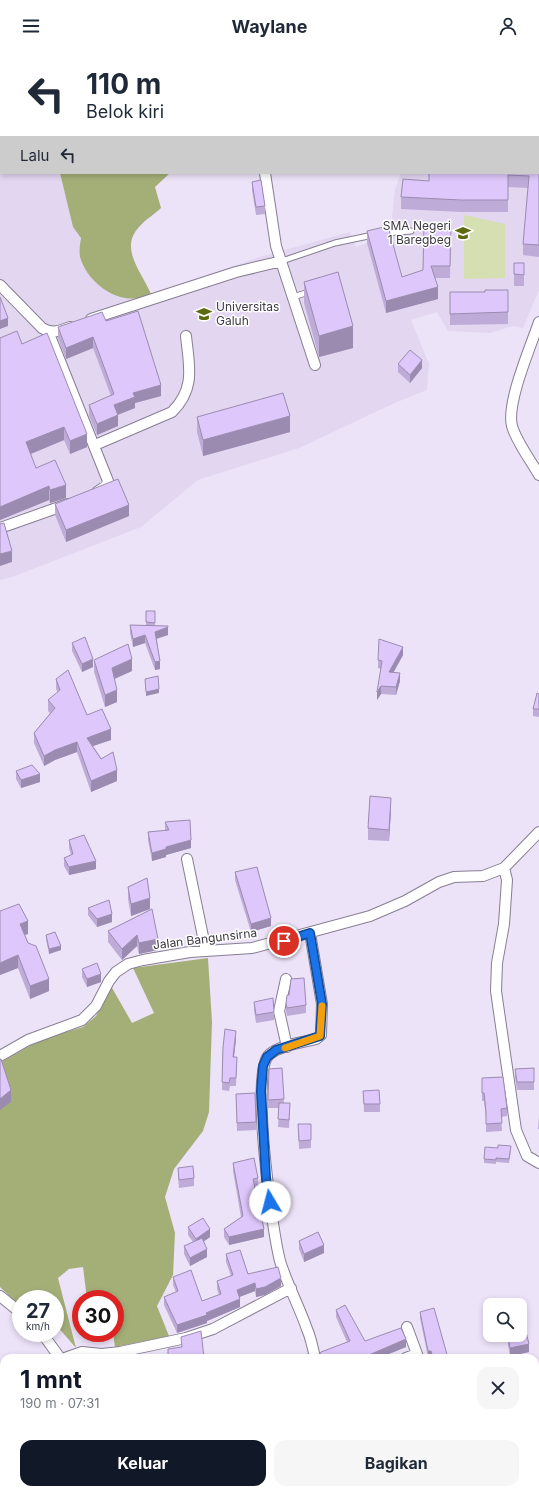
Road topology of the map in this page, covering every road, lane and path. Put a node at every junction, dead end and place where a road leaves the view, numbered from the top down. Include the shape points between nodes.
1 (265, 174) edge
2 (411, 231) dead end
3 (282, 261) junction
4 (0, 284) edge
5 (315, 290) edge
6 (293, 297) junction
7 (539, 322) edge
8 (48, 331) junction
9 (186, 336) dead end
10 (315, 365) dead end
11 (95, 445) junction
12 (539, 475) edge
13 (0, 528) edge
14 (539, 832) edge
15 (187, 859) dead end
16 (504, 868) junction
17 (310, 933) junction
18 (206, 951) junction
19 (286, 979) dead end
20 (287, 1047) junction
21 (0, 1056) edge
22 (539, 1163) edge
23 (291, 1288) junction
24 (0, 1296) edge
25 (12, 1306) edge
26 (407, 1327) dead end
27 (48, 1342) edge
28 (57, 1354) edge
29 (76, 1354) edge
30 (102, 1354) edge
31 (102, 1354) edge
32 (314, 1354) edge
33 (416, 1354) edge

1 - 3 street via 274,236
2 - 3 lane via 365,235
3 - 6 street
3 - 8 street via 236,272 58,332
4 - 8 street via 42,328
5 - 6 lane
6 - 10 street
7 - 12 street via 516,388 511,425
8 - 11 street
9 - 11 street via 190,376 187,392 181,403 172,412
11 - 13 street via 108,481 106,486 82,499
14 - 16 street, Jalan Bangunsirna
15 - 18 street
16 - 17 street, Jalan Bangunsirna via 483,876 454,877 439,882 405,902
16 - 22 street via 508,880 497,963 496,991 516,1130 527,1156
17 - 18 street, Jalan Bangunsirna via 252,948
17 - 20 street via 322,1004 321,1033 316,1039
18 - 21 street, Jalan Bangunsirna via 128,964 116,972 96,1006 82,1020 28,1040
19 - 20 street via 279,1011
20 - 23 street via 276,1050 267,1057 263,1066 261,1091 266,1178 273,1226 280,1261
23 - 31 street via 213,1328 186,1338
23 - 32 street via 308,1330
24 - 25 street
26 - 33 street
27 - 28 street
29 - 30 street

